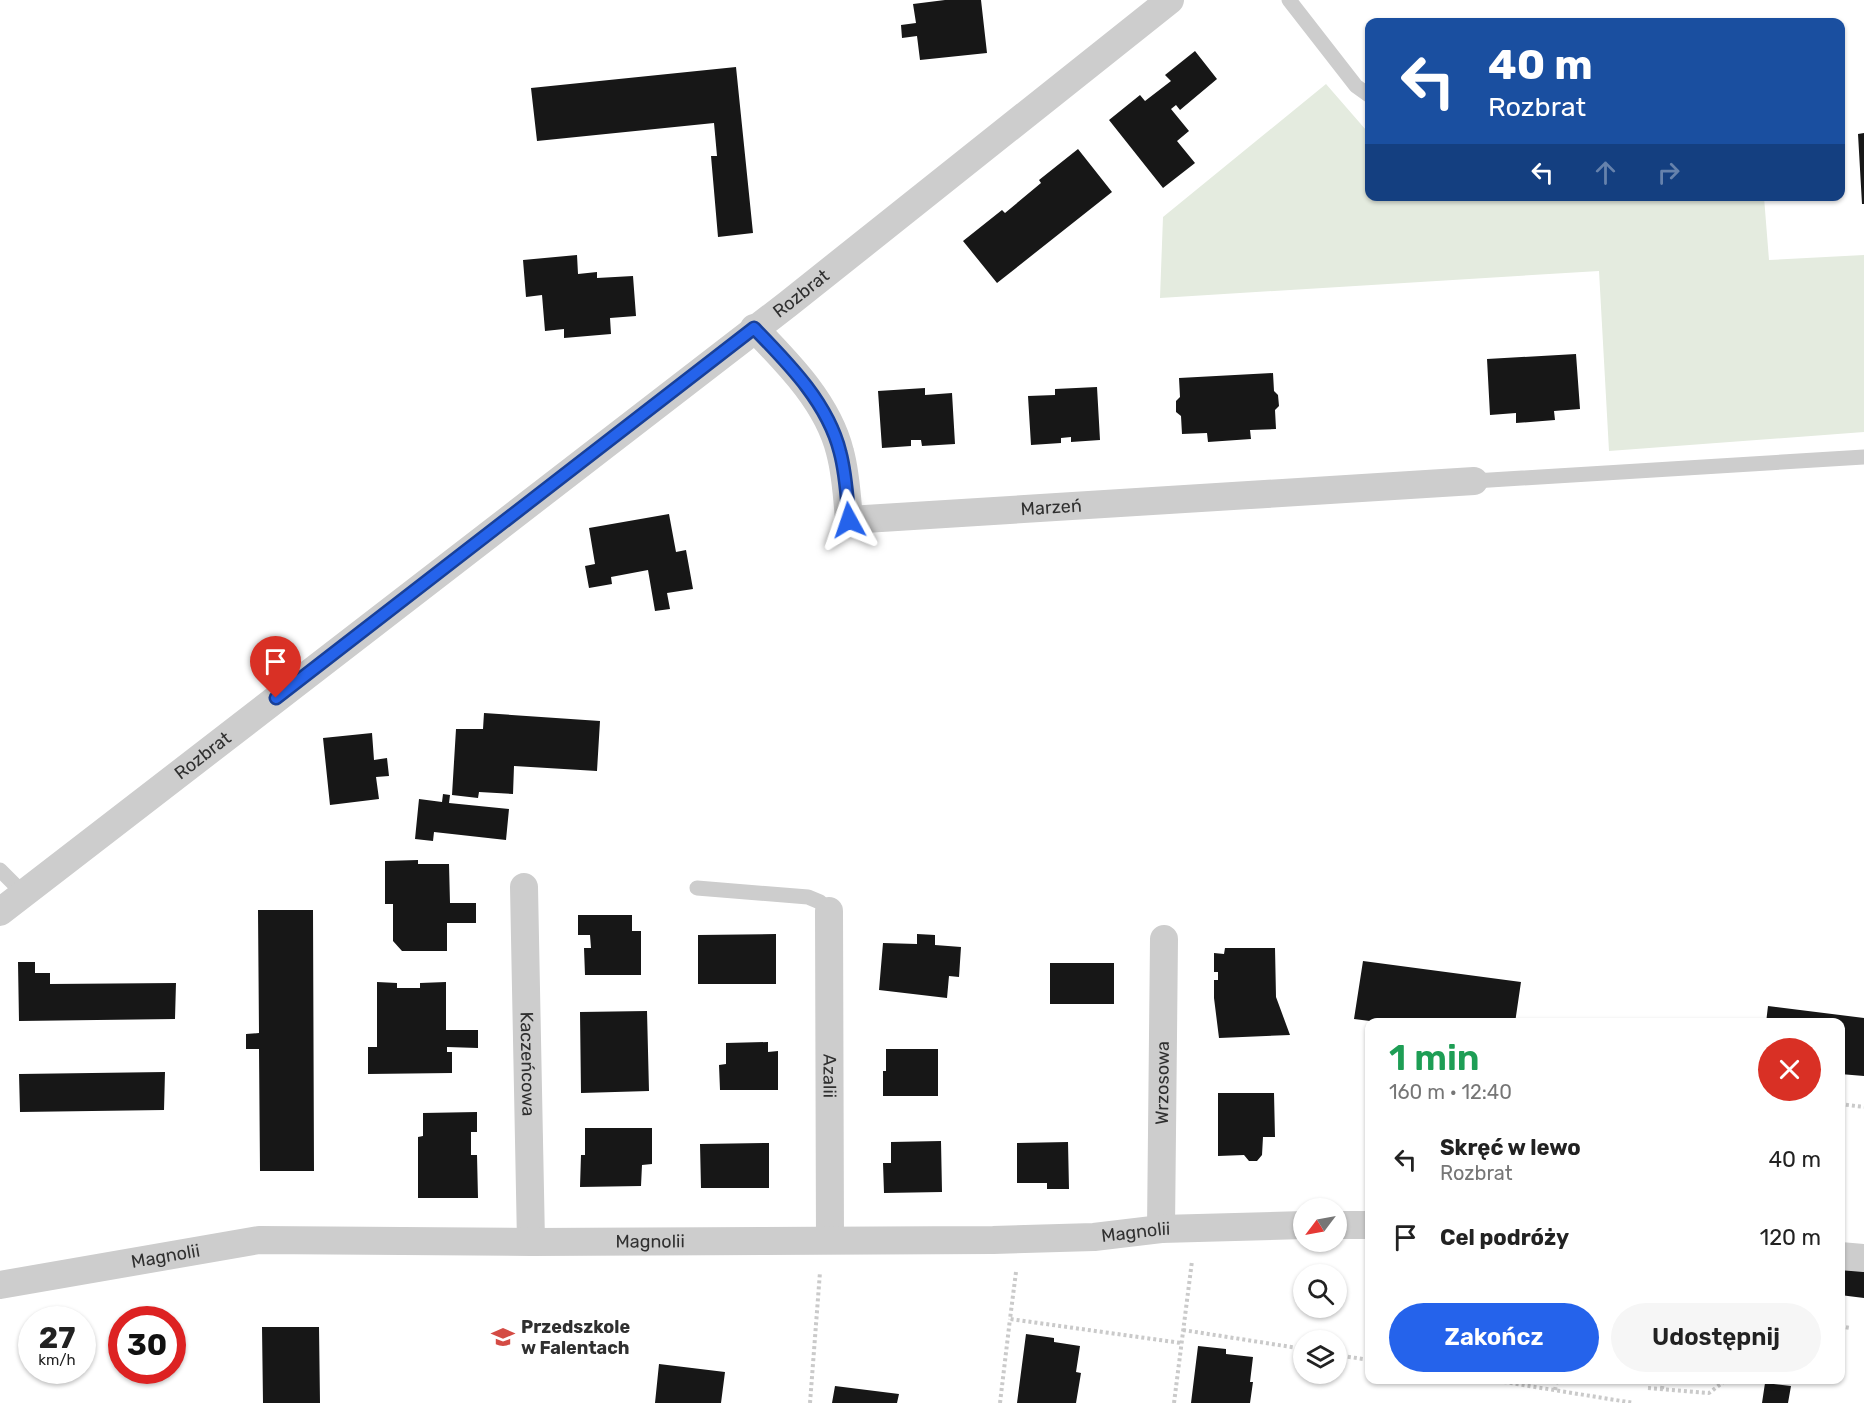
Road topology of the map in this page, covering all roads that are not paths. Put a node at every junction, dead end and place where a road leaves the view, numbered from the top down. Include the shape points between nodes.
1 (1170, 0) edge
2 (1289, 0) edge
3 (1365, 92) edge
4 (754, 328) junction
5 (1864, 458) edge
6 (1474, 482) joint
7 (0, 870) edge
8 (525, 887) dead end
9 (697, 888) dead end
10 (23, 893) junction
11 (829, 911) joint
12 (0, 912) edge
13 (1164, 939) dead end
14 (1293, 1225) edge
15 (1347, 1225) edge
16 (1365, 1225) edge
17 (1161, 1229) junction
18 (826, 1240) junction
19 (531, 1242) junction
20 (1845, 1256) edge
21 (1864, 1258) edge
22 (0, 1285) edge

1 - 4 street, Rozbrat
2 - 3 lane
4 - 6 street, Marzeń via 806,387 832,428 840,450 849,520
4 - 10 street, Rozbrat
5 - 6 lane
7 - 10 lane
8 - 19 street, Kaczeńcowa
9 - 11 lane via 808,897
10 - 12 street, Rozbrat
11 - 18 street, Azalii
13 - 17 street, Wrzosowa
14 - 17 street, Magnolii
15 - 16 street
17 - 18 street, Magnolii via 1094,1237
18 - 19 street, Magnolii
19 - 22 street, Magnolii via 259,1240
20 - 21 street

